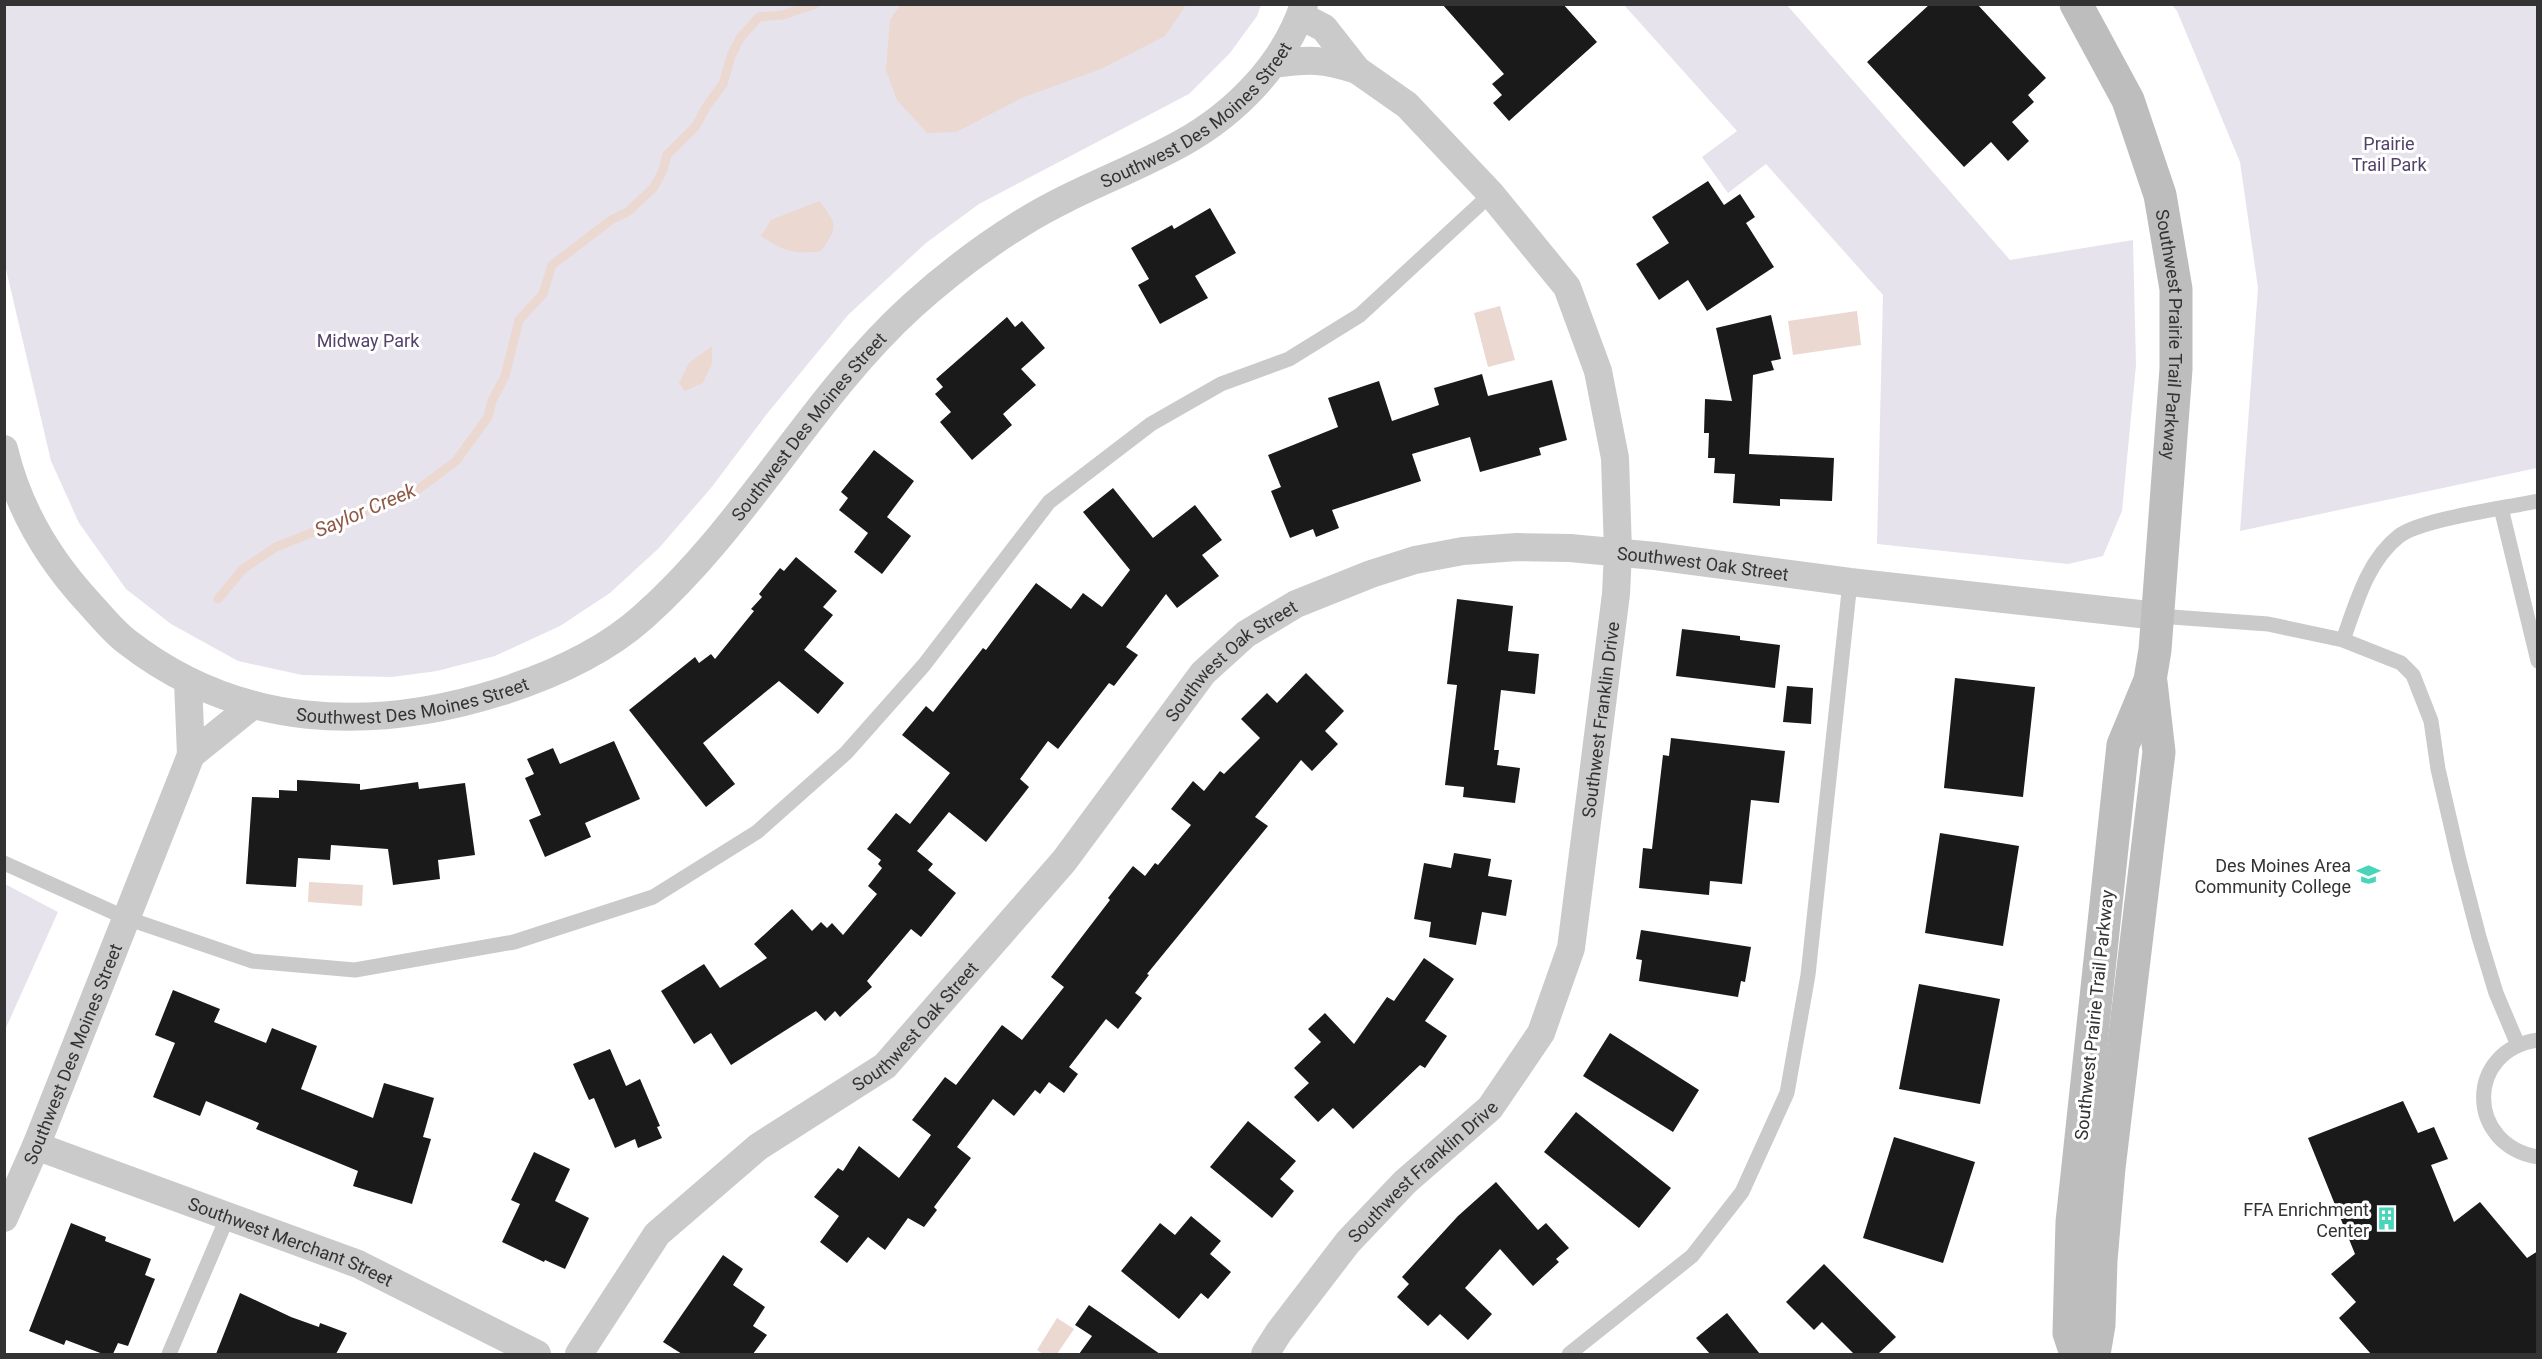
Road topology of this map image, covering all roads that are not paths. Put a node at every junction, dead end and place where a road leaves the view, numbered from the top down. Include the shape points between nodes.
1 (2076, 4) edge
2 (1303, 10) edge
3 (1274, 64) junction
4 (1357, 70) junction
5 (1491, 194) junction
6 (4, 449) edge
7 (2538, 501) edge
8 (2501, 508) junction
9 (1618, 552) junction
10 (1850, 582) junction
11 (2158, 616) junction
12 (2343, 640) junction
13 (2538, 661) edge
14 (2151, 680) junction
15 (188, 682) junction
16 (253, 705) junction
17 (191, 755) junction
18 (4, 863) edge
19 (126, 918) junction
20 (2538, 1040) edge
21 (2518, 1045) junction
22 (36, 1146) junction
23 (2538, 1157) edge
24 (228, 1216) junction
25 (4, 1218) edge
26 (169, 1354) edge
27 (537, 1354) edge
28 (579, 1354) edge
29 (1265, 1354) edge
30 (1569, 1354) edge
31 (2076, 1354) edge
32 (2094, 1354) edge

1 - 11 street, Southwest Prairie Trail Parkway via 2128,100 2160,195 2176,289 2176,369
2 - 3 street, Southwest Des Moines Street
2 - 4 street, Southwest Franklin Drive via 1324,28
3 - 4 street, Southwest Franklin Drive via 1329,60
3 - 16 street, Southwest Des Moines Street via 1232,110 1183,142 1022,223 912,306 830,393 726,530 642,619 603,645 564,668 514,688 414,714 325,718
4 - 5 street, Southwest Franklin Drive via 1407,105
5 - 9 street, Southwest Franklin Drive via 1567,287 1598,371 1615,458
5 - 19 lane via 1360,315 1289,359 1221,384 1151,424 1049,502 924,665 846,753 757,832 653,897 514,942 356,970 252,961
6 - 15 street, Southwest Des Moines Street via 34,529 68,580 123,639
7 - 8 lane
8 - 12 lane via 2421,526 2400,535 2370,572
8 - 13 lane
9 - 10 street, Southwest Oak Street
9 - 28 street, Southwest Oak Street via 1517,547 1415,560 1296,604 1246,634 1203,673 1064,861 885,1066 758,1148 657,1234
9 - 29 street, Southwest Franklin Drive via 1571,948 1541,1033 1490,1108 1406,1182 1348,1242
10 - 11 street, Southwest Oak Street
10 - 30 lane via 1808,975 1787,1093 1742,1192 1692,1256
11 - 12 lane via 2268,624
11 - 14 street, Southwest Prairie Trail Parkway
12 - 21 lane via 2400,663 2413,675 2431,721 2438,769 2480,937 2496,993
14 - 31 street, Southwest Prairie Trail Parkway via 2123,745 2072,1222 2069,1334
14 - 32 street, Southwest Prairie Trail Parkway via 2159,752 2109,1168
15 - 16 street, Southwest Des Moines Street
15 - 17 street, Southwest Des Moines Street
16 - 17 street, Southwest Des Moines Street
17 - 19 street, Southwest Des Moines Street
18 - 19 lane
19 - 22 street, Southwest Des Moines Street
20 - 21 lane
21 - 23 lane via 2496,1061 2488,1073 2485,1114 2490,1128 2510,1148
22 - 24 street, Southwest Merchant Street
22 - 25 street, Southwest Des Moines Street
24 - 26 lane
24 - 27 street, Southwest Merchant Street via 358,1264

